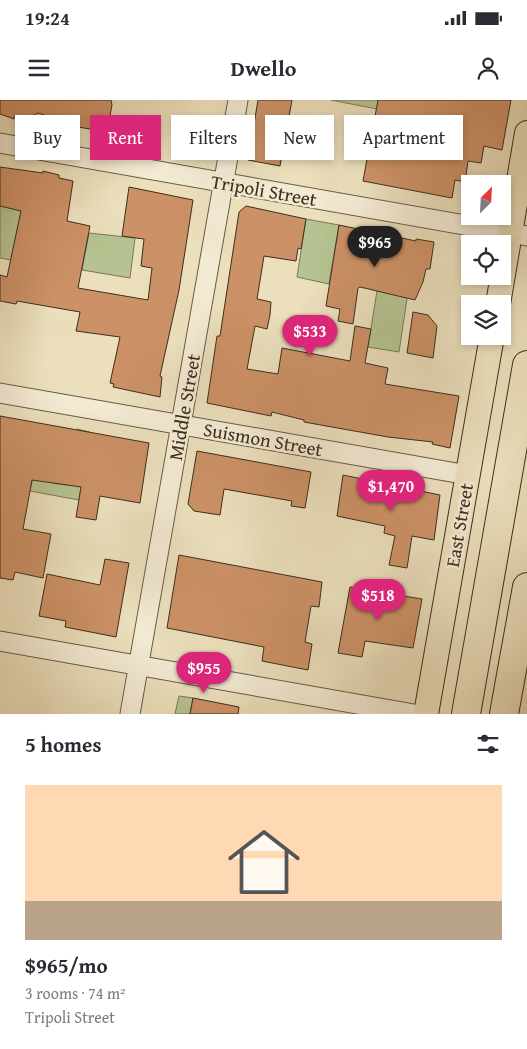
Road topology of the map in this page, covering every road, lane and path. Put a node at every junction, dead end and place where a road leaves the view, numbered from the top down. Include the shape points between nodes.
1 (238, 100) edge
2 (527, 133) edge
3 (0, 143) edge
4 (223, 183) junction
5 (518, 235) edge
6 (501, 295) edge
7 (490, 345) edge
8 (527, 365) edge
9 (0, 392) edge
10 (181, 424) junction
11 (468, 475) junction
12 (527, 587) edge
13 (0, 640) edge
14 (138, 665) junction
15 (467, 705) edge
16 (130, 714) edge
17 (414, 714) edge
18 (426, 714) edge
19 (504, 714) edge

1 - 4 street, Middle Street
2 - 5 main road
3 - 4 street, Tripoli Street
4 - 5 street, Tripoli Street
4 - 10 street, Middle Street
5 - 6 main road
7 - 11 main road, East Street
8 - 15 highway
9 - 10 street, Suismon Street
10 - 11 street, Suismon Street
10 - 14 street, Middle Street
11 - 18 main road, East Street
12 - 19 highway
13 - 14 street
14 - 16 street, Middle Street
14 - 17 street

